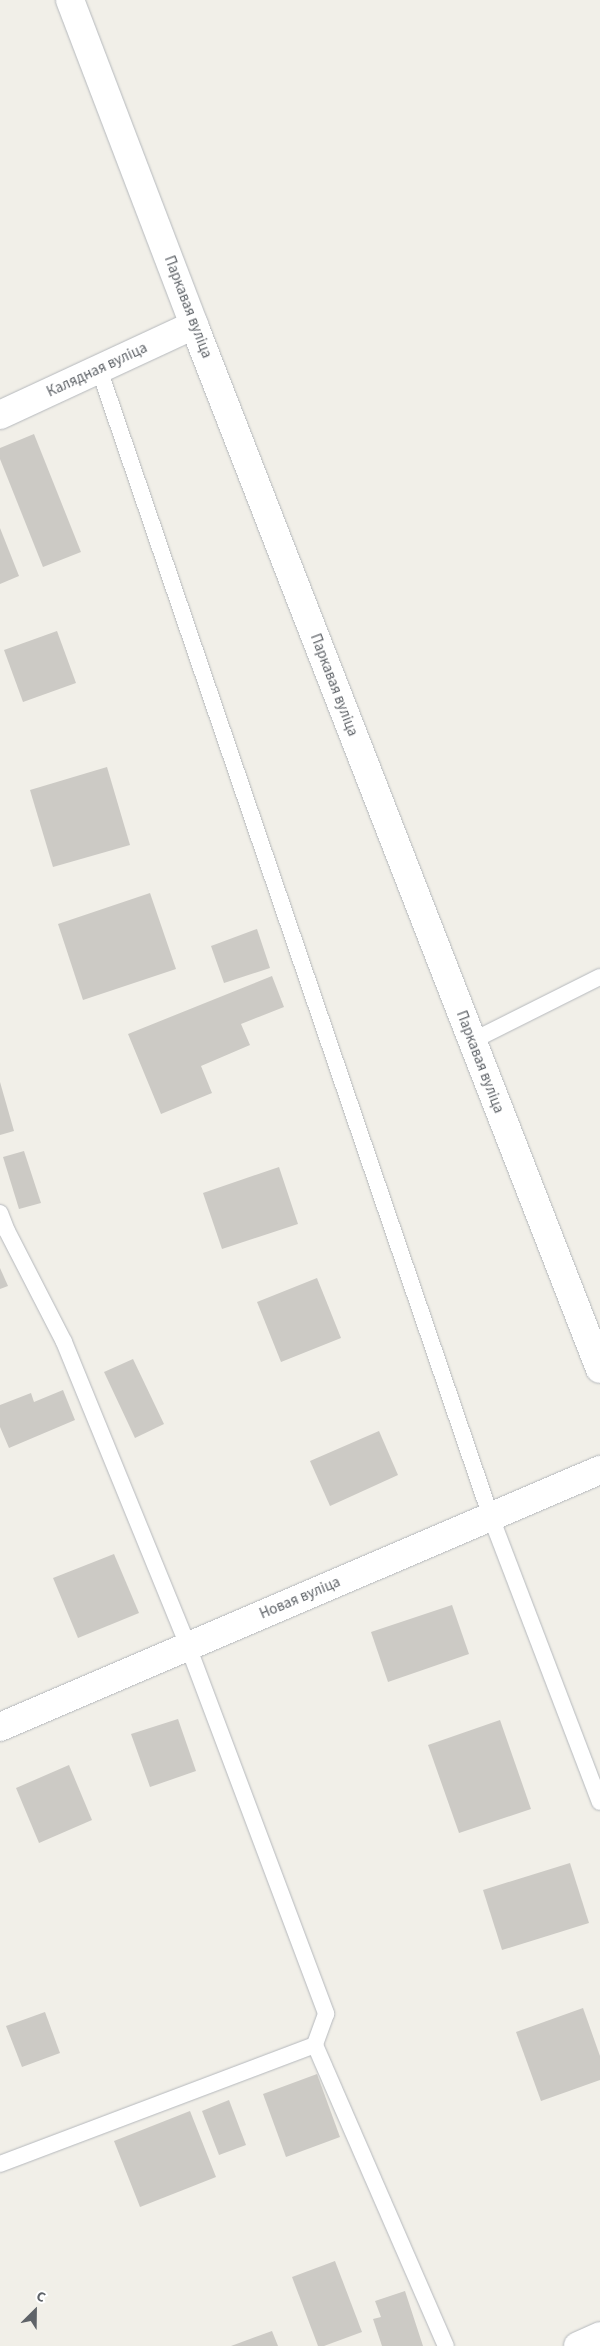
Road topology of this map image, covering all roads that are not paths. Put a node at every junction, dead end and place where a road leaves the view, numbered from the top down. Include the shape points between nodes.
1 (70, 0) edge
2 (194, 325) junction
3 (99, 369) junction
4 (0, 414) edge
5 (600, 977) edge
6 (472, 1041) junction
7 (0, 1213) edge
8 (600, 1369) edge
9 (600, 1470) edge
10 (491, 1517) junction
11 (188, 1646) junction
12 (0, 1727) edge
13 (600, 1802) edge
14 (316, 2044) junction
15 (0, 2164) edge
16 (600, 2336) edge
17 (446, 2346) edge
18 (578, 2346) edge

1 - 2 main road, Паркавая вуліца
2 - 3 main road, Калядная вуліца
2 - 6 main road, Паркавая вуліца
3 - 4 main road, Калядная вуліца
3 - 10 lane
5 - 6 lane
6 - 8 main road, Паркавая вуліца
7 - 11 lane via 64,1342
9 - 10 main road, Новая вуліца
10 - 11 main road, Новая вуліца
10 - 13 lane
11 - 12 main road, Новая вуліца
11 - 14 lane via 326,2014
14 - 15 lane
14 - 17 lane
16 - 18 main road

